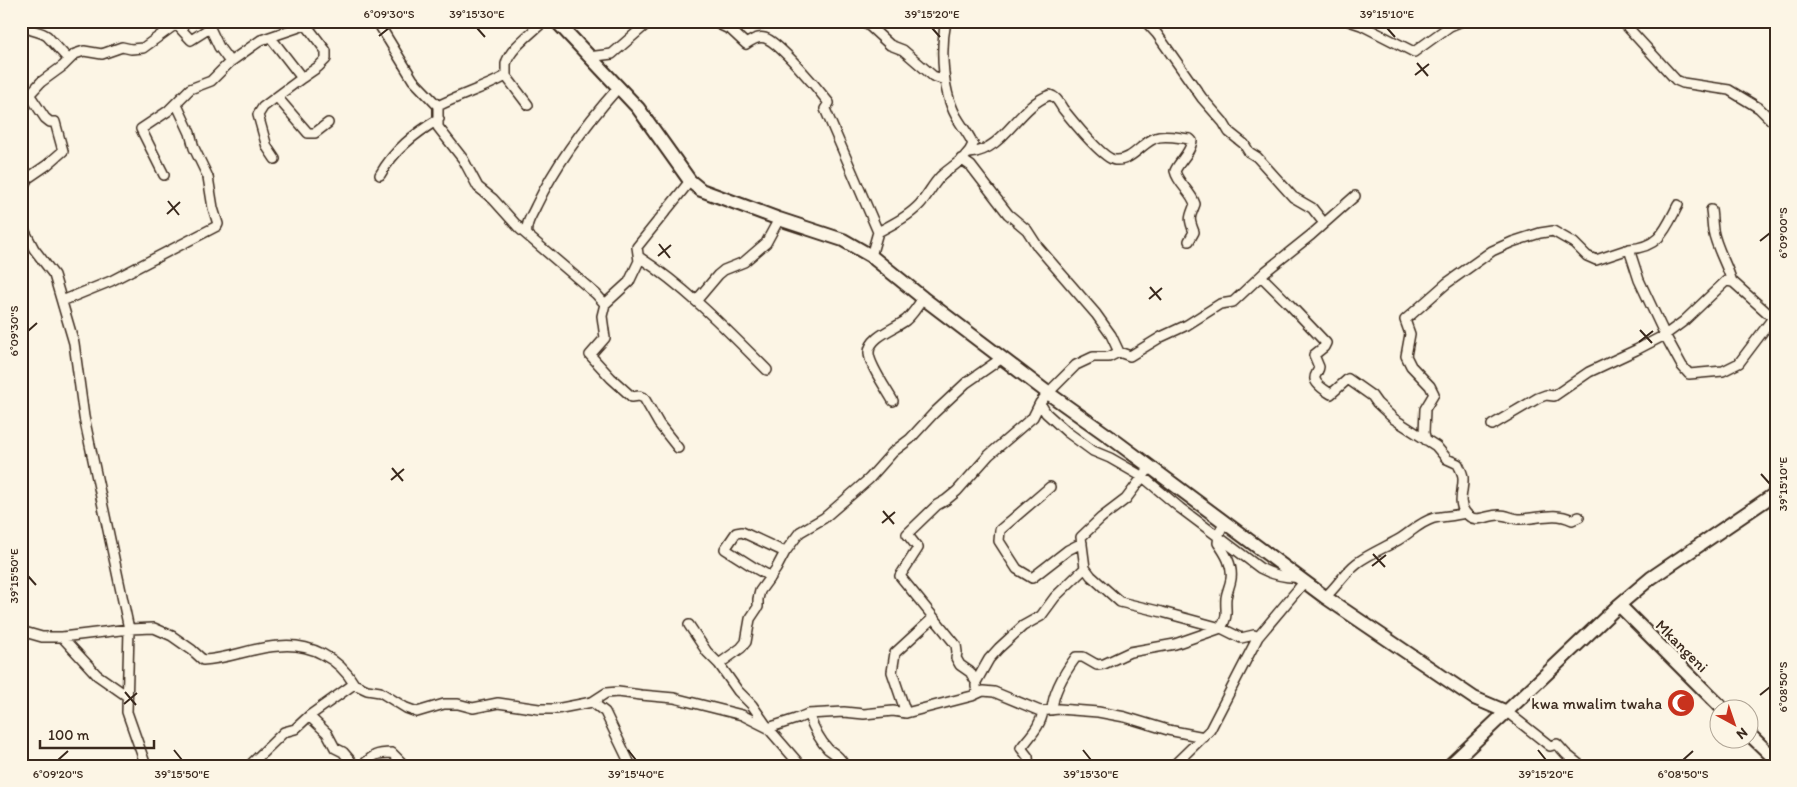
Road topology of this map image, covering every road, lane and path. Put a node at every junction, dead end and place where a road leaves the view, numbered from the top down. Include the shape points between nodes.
1 (317, 21) edge
2 (377, 21) edge
3 (544, 21) edge
4 (556, 21) edge
5 (650, 21) edge
6 (712, 21) edge
7 (864, 21) edge
8 (946, 21) edge
9 (1144, 21) edge
10 (1349, 21) edge
11 (1462, 21) edge
12 (1622, 21) edge
13 (21, 24) edge
14 (307, 26) junction
15 (271, 38) junction
16 (588, 57) junction
17 (69, 60) junction
18 (230, 62) junction
19 (506, 76) junction
20 (302, 78) junction
21 (944, 80) junction
22 (21, 82) edge
23 (618, 88) junction
24 (29, 95) junction
25 (277, 96) junction
26 (176, 103) junction
27 (528, 105) dead end
28 (438, 106) junction
29 (439, 119) junction
30 (328, 123) dead end
31 (1776, 125) edge
32 (970, 153) junction
33 (275, 158) dead end
34 (961, 159) junction
35 (164, 175) dead end
36 (380, 175) dead end
37 (690, 181) junction
38 (21, 190) edge
39 (1355, 196) dead end
40 (21, 197) edge
41 (1678, 205) dead end
42 (1711, 210) dead end
43 (779, 219) junction
44 (1324, 223) junction
45 (878, 232) junction
46 (527, 235) junction
47 (1189, 241) dead end
48 (1629, 249) junction
49 (871, 256) junction
50 (639, 257) junction
51 (1261, 276) junction
52 (1732, 282) junction
53 (923, 298) junction
54 (62, 301) junction
55 (696, 301) junction
56 (606, 304) junction
57 (1774, 315) edge
58 (1665, 334) junction
59 (1119, 352) junction
60 (1002, 358) junction
61 (767, 370) dead end
62 (1044, 398) junction
63 (893, 401) dead end
64 (1492, 425) dead end
65 (1426, 440) junction
66 (678, 448) dead end
67 (1146, 472) junction
68 (1050, 487) dead end
69 (1776, 492) edge
70 (1465, 513) junction
71 (1579, 517) dead end
72 (1224, 522) junction
73 (1219, 536) junction
74 (1082, 543) junction
75 (785, 552) junction
76 (1086, 568) junction
77 (771, 577) junction
78 (1302, 579) junction
79 (1325, 598) junction
80 (1619, 605) junction
81 (933, 618) junction
82 (689, 625) dead end
83 (129, 628) junction
84 (1221, 628) junction
85 (21, 631) edge
86 (62, 637) junction
87 (1258, 637) junction
88 (719, 664) junction
89 (976, 682) junction
90 (354, 684) junction
91 (977, 693) junction
92 (127, 696) junction
93 (1714, 700) edge
94 (592, 702) junction
95 (1048, 710) junction
96 (906, 712) junction
97 (1507, 712) junction
98 (808, 714) junction
99 (309, 716) junction
100 (768, 728) junction
101 (1204, 737) junction
102 (1760, 745) edge
103 (1776, 760) edge
104 (146, 766) edge
105 (250, 766) edge
106 (355, 766) edge
107 (362, 766) edge
108 (405, 766) edge
109 (631, 766) edge
110 (801, 766) edge
111 (845, 766) edge
112 (1029, 766) edge
113 (1174, 766) edge
114 (1449, 766) edge
115 (1581, 766) edge

1 - 14 street
2 - 28 street via 413,80
3 - 19 street via 522,40 509,57
4 - 16 street
5 - 16 street via 612,54
6 - 45 street via 731,30 746,44 755,38 771,40 806,74 829,103 825,109
7 - 21 street via 890,45 903,50 933,76
8 - 21 street
9 - 44 street via 1229,132 1293,197 1312,208
10 - 11 street via 1414,52
12 - 31 street via 1676,80 1729,90 1759,108
13 - 17 street via 34,32 44,33
14 - 15 street
14 - 20 street via 326,52 326,59
15 - 18 street via 261,40
15 - 20 street
16 - 23 street
17 - 18 street via 84,51 102,54 122,47 143,48 176,24 191,40 210,28
17 - 24 street
18 - 26 street via 211,81 190,89
19 - 27 street
19 - 28 street
20 - 25 street
21 - 32 street via 958,121 973,144
22 - 24 street
23 - 37 street via 638,108
23 - 46 street via 592,117 557,166 528,222
24 - 38 street via 45,118 55,122 63,151 28,178
25 - 30 street via 308,133 315,133
25 - 33 street via 258,115 267,147
26 - 35 street via 141,129
26 - 54 street via 208,177 217,226 111,281
28 - 29 street
29 - 36 street via 403,144 388,160
29 - 46 street via 438,127 464,159 478,186
32 - 34 street
32 - 47 street via 979,152 994,142 1028,110 1050,96 1098,149 1114,160 1123,159 1158,136 1190,139 1192,144 1175,171 1195,204 1189,220 1194,232
34 - 45 street via 939,178 919,205
34 - 59 street via 971,166 1008,214 1027,230 1096,314
37 - 43 street via 700,190
37 - 50 street via 637,247
39 - 44 street
40 - 54 street via 22,226 34,249 54,275
41 - 48 street via 1661,237 1652,244
42 - 52 street via 1713,229
43 - 49 street via 843,240
43 - 55 street via 766,243 744,262 724,270
44 - 51 street
45 - 49 street
46 - 56 street
48 - 58 street via 1639,280
48 - 65 street via 1596,260 1553,231 1540,233 1492,251 1447,283 1406,320 1410,334 1406,356 1410,366 1434,394 1425,409
49 - 53 street
50 - 55 street
50 - 56 street via 628,282
51 - 59 street via 1233,302 1220,304 1130,356
51 - 65 street via 1326,344 1314,355 1320,367 1315,380 1326,391 1331,394 1348,379
52 - 57 street
52 - 58 street via 1726,281 1684,321
53 - 60 street
53 - 63 street via 907,319 872,343 868,353
54 - 83 street via 74,343 84,418
55 - 61 street
56 - 66 street via 602,316 605,338 590,355 632,397 644,398
57 - 58 street via 1738,363 1723,371 1689,374
58 - 64 street via 1589,372 1554,396 1538,398
59 - 62 street via 1109,357 1093,357 1076,365
60 - 62 street
60 - 75 street via 966,383 864,484 824,518 800,532
62 - 67 street
62 - 67 street via 1046,413 1067,432 1087,446
62 - 81 street via 1033,417 994,451 957,491 906,534 918,548 900,576
65 - 70 street via 1458,464 1464,481 1461,499
67 - 72 street
67 - 73 street via 1180,508
67 - 74 street via 1126,500 1081,537
68 - 74 street via 1000,530 999,541 1017,569 1032,578
69 - 80 street via 1651,578
70 - 71 street via 1481,520 1502,514 1518,519 1554,514 1572,520
70 - 79 street via 1433,519 1413,529 1357,563
72 - 73 street
72 - 78 street
73 - 78 street via 1260,568 1286,578
73 - 84 street via 1218,543 1231,569 1225,604 1227,614
74 - 76 street
75 - 77 street
75 - 77 street via 742,532 736,533 725,549
76 - 84 street via 1120,602
76 - 89 street via 1041,616 1023,626 999,648
77 - 88 street via 760,591 746,642
78 - 79 street
78 - 87 street
79 - 97 street via 1474,698
80 - 93 street, Mkangeni
80 - 97 street
81 - 89 street via 956,645 956,658
81 - 96 street via 894,653 892,672
82 - 88 street
83 - 86 street
83 - 90 street via 154,628 172,636 203,660 279,646 305,647 332,660 347,672
83 - 92 street
84 - 87 street via 1241,638
84 - 95 street via 1175,644 1130,652 1104,664 1076,658 1065,672
85 - 86 street via 42,637
86 - 92 street via 98,676
87 - 101 street via 1216,721
88 - 100 street
89 - 91 street
90 - 94 street via 380,692 417,712 444,704 473,708 498,703 556,709
90 - 99 street
91 - 95 street via 994,692 1033,709
91 - 96 street
92 - 104 street via 127,712
94 - 100 street via 606,693 618,692 674,698 742,715
94 - 109 street via 604,712
95 - 101 street via 1107,714
95 - 112 street via 1020,748 1028,757
96 - 98 street
97 - 114 street
97 - 115 street via 1550,746 1557,744
98 - 100 street
98 - 111 street via 828,749
99 - 105 street via 295,729 284,732
99 - 106 street via 327,733 335,748 344,752
100 - 110 street
101 - 113 street
102 - 103 street
107 - 108 street via 373,755 392,753

